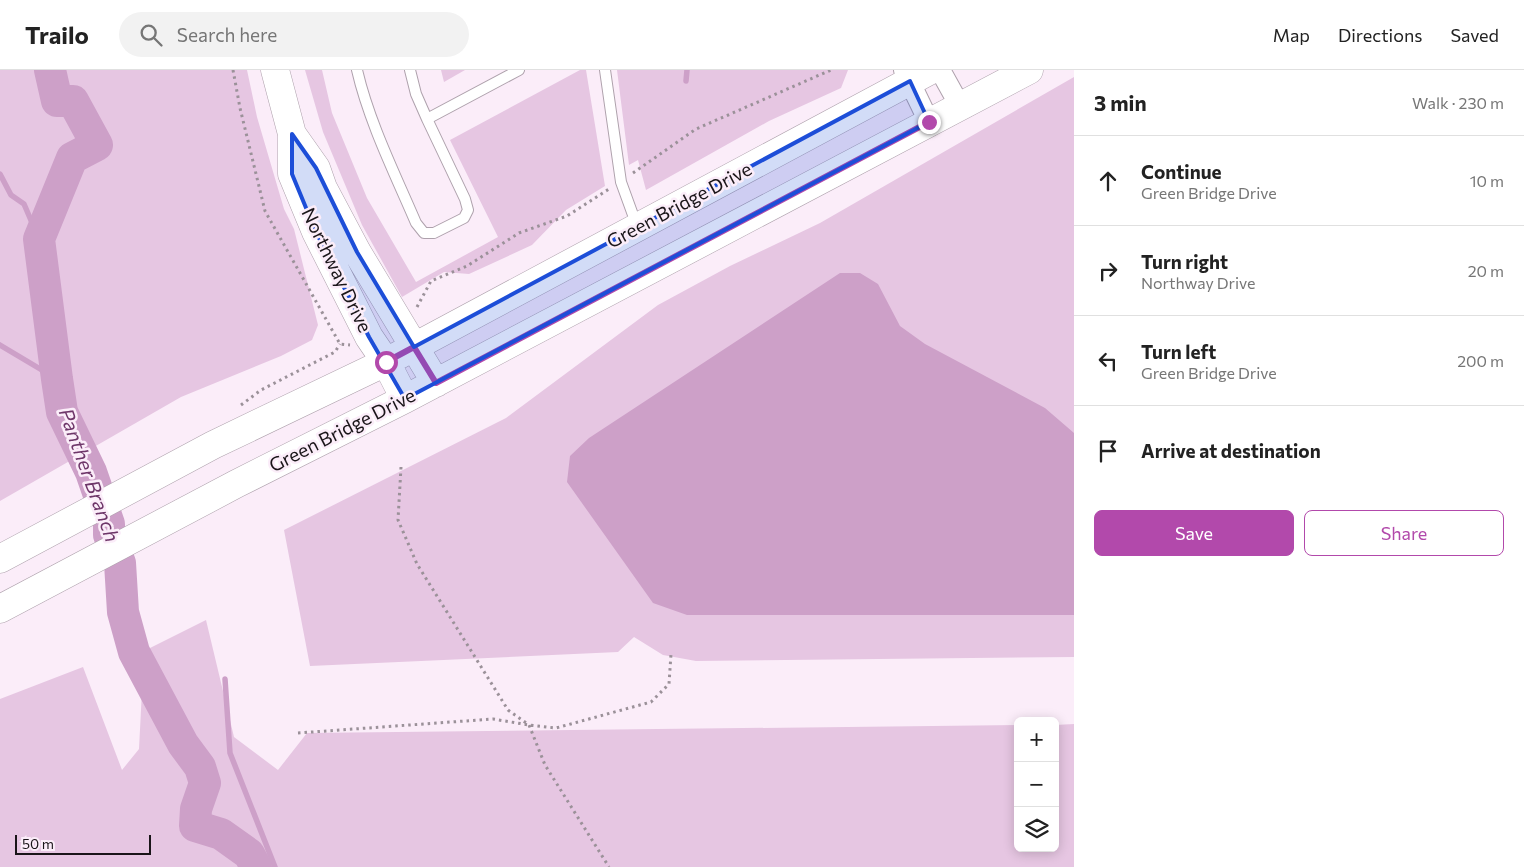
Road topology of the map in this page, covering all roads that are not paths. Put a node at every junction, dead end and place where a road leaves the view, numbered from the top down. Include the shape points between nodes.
1 (275, 70) edge
2 (357, 70) edge
3 (410, 70) edge
4 (519, 70) edge
5 (605, 70) edge
6 (940, 70) edge
7 (1030, 70) edge
8 (915, 74) edge
9 (960, 106) junction
10 (427, 119) junction
11 (929, 122) junction
12 (292, 134) junction
13 (637, 227) junction
14 (414, 347) junction
15 (386, 362) junction
16 (436, 383) junction
17 (405, 399) junction
18 (2, 558) edge
19 (10, 603) edge

1 - 12 main road, Northway Drive
2 - 10 lane via 378,134 416,223 424,232 434,233 464,218 468,210
3 - 10 lane
4 - 10 lane
5 - 13 lane via 621,182
6 - 9 street
7 - 9 main road, Green Bridge Drive
8 - 11 street
8 - 13 main road, Green Bridge Drive
9 - 11 main road, Green Bridge Drive
11 - 16 main road, Green Bridge Drive
12 - 14 main road, Northway Drive via 316,168 357,252
12 - 15 main road, Northway Drive via 292,174 316,232 369,337
13 - 14 main road, Green Bridge Drive
14 - 15 main road, Green Bridge Drive
14 - 16 main road, Northway Drive
15 - 17 main road, Northway Drive
15 - 18 main road, Green Bridge Drive via 213,445
16 - 17 main road, Green Bridge Drive
17 - 19 main road, Green Bridge Drive

